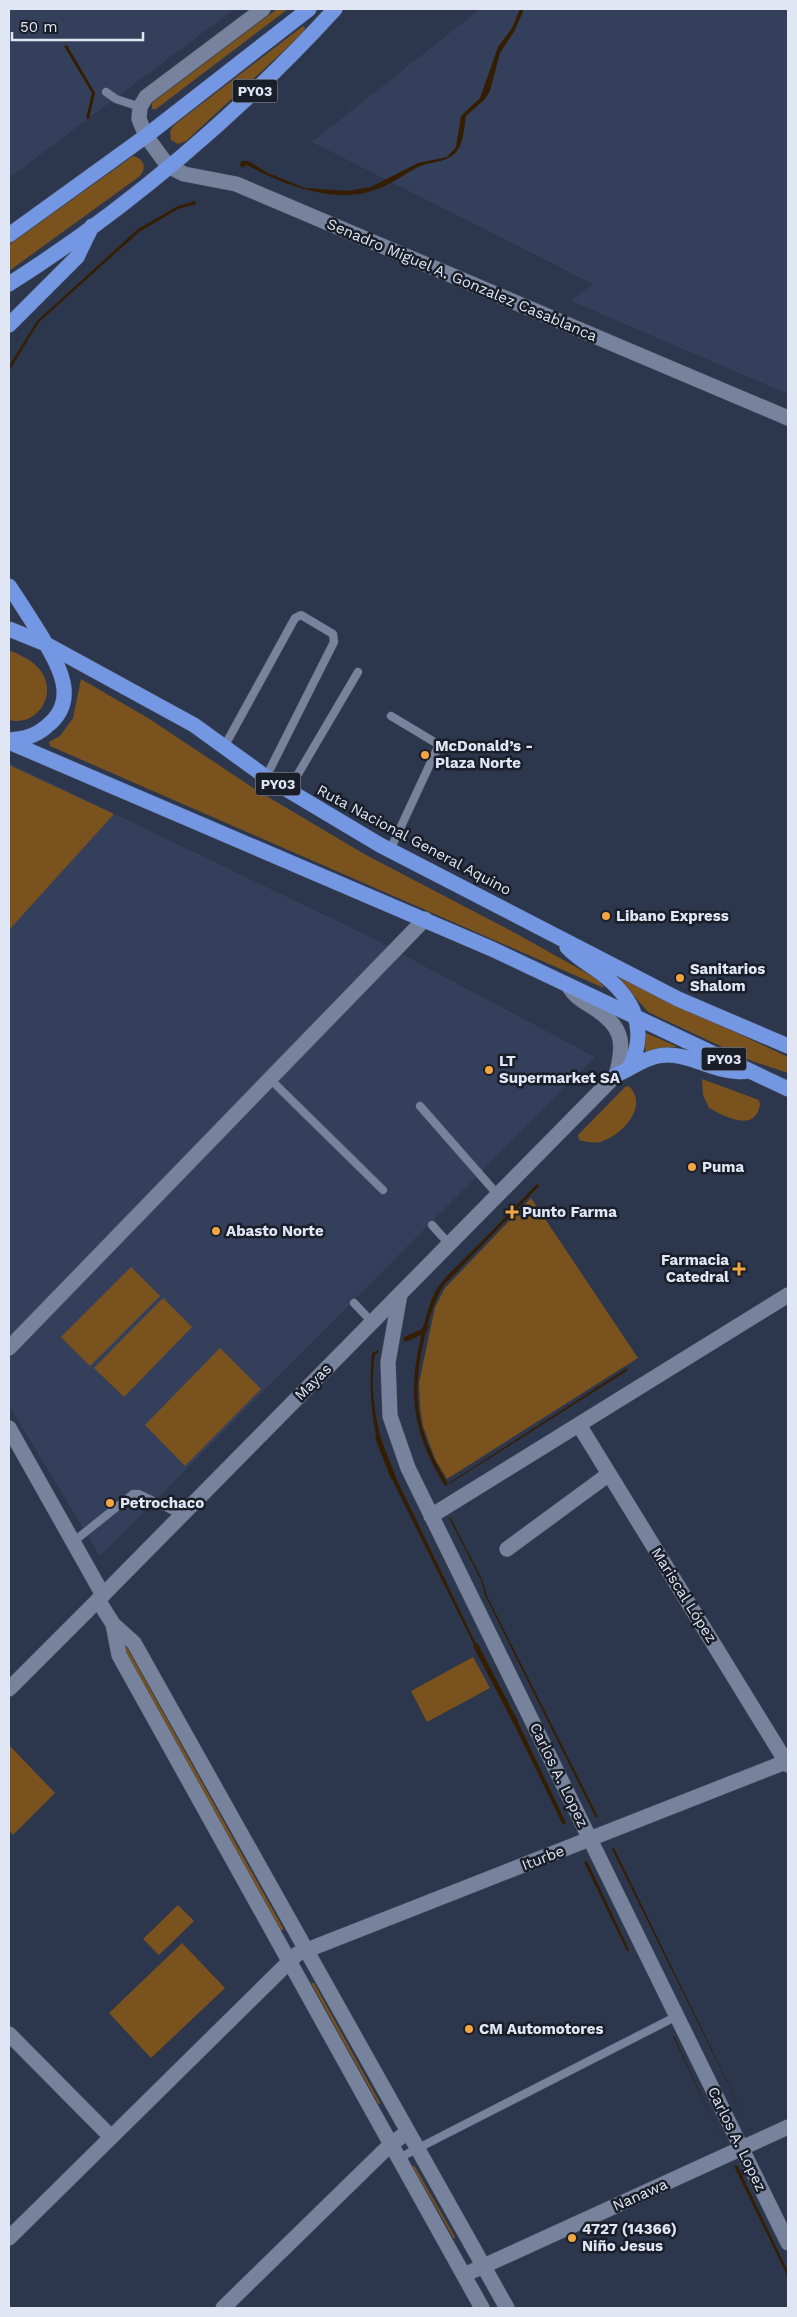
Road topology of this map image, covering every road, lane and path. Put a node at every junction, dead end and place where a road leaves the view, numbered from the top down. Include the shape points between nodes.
1 (263, 9) edge
2 (308, 9) edge
3 (335, 9) edge
4 (106, 92) dead end
5 (140, 107) junction
6 (146, 136) junction
7 (168, 166) junction
8 (93, 225) junction
9 (9, 236) edge
10 (9, 284) edge
11 (9, 325) edge
12 (788, 418) edge
13 (9, 586) edge
14 (9, 629) edge
15 (46, 644) junction
16 (358, 672) dead end
17 (391, 716) dead end
18 (9, 741) edge
19 (224, 748) junction
20 (266, 777) junction
21 (288, 791) junction
22 (390, 850) junction
23 (425, 919) junction
24 (564, 939) junction
25 (567, 983) junction
26 (636, 1016) junction
27 (788, 1046) edge
28 (622, 1071) junction
29 (755, 1073) junction
30 (270, 1080) junction
31 (788, 1080) edge
32 (788, 1089) edge
33 (420, 1106) dead end
34 (383, 1190) dead end
35 (498, 1195) junction
36 (432, 1225) dead end
37 (449, 1244) junction
38 (400, 1294) junction
39 (788, 1295) edge
40 (354, 1303) dead end
41 (372, 1322) junction
42 (9, 1348) edge
43 (579, 1425) junction
44 (9, 1428) edge
45 (609, 1474) junction
46 (182, 1515) junction
47 (432, 1516) junction
48 (73, 1542) junction
49 (507, 1549) dead end
50 (101, 1597) junction
51 (9, 1689) edge
52 (788, 1763) edge
53 (590, 1840) junction
54 (297, 1955) junction
55 (677, 2016) junction
56 (9, 2034) edge
57 (788, 2127) edge
58 (408, 2132) junction
59 (112, 2136) junction
60 (391, 2144) junction
61 (742, 2148) junction
62 (417, 2149) junction
63 (399, 2158) junction
64 (9, 2238) edge
65 (788, 2243) edge
66 (483, 2266) junction
67 (464, 2275) junction
68 (223, 2308) edge
69 (482, 2308) edge
70 (507, 2308) edge

1 - 5 street via 146,97
2 - 6 highway, PY03
3 - 7 highway, PY03 via 222,123
4 - 5 lane
5 - 6 street via 139,119
6 - 7 street
6 - 9 highway, PY03
7 - 8 highway, PY03
7 - 12 street, Senadro Miguel A. Gonzalez Casablanca via 184,174 236,184
8 - 10 highway, PY03
8 - 11 highway via 77,257
13 - 15 highway
14 - 15 highway, Ruta Nacional General Aquino / PY03
15 - 18 highway via 57,660 63,678 64,699 56,719 40,732
15 - 19 highway, Ruta Nacional General Aquino / PY03 via 154,702
16 - 21 lane
17 - 22 lane via 436,743 438,748
18 - 23 highway, PY03
19 - 20 highway, Ruta Nacional General Aquino / PY03
19 - 20 lane via 294,618 302,615 333,634 334,642
20 - 21 highway, Ruta Nacional General Aquino / PY03
21 - 22 highway, Ruta Nacional General Aquino / PY03
22 - 24 highway, Ruta Nacional General Aquino / PY03
23 - 25 highway, PY03
23 - 30 street
24 - 26 highway via 576,957 602,973 617,988
24 - 27 highway, Ruta Nacional General Aquino / PY03 via 678,999
25 - 26 highway, PY03
25 - 28 street via 573,994 613,1023 620,1035
26 - 28 highway via 639,1041
26 - 29 highway, PY03
28 - 29 highway via 648,1059 668,1055 691,1058 726,1072
28 - 35 street, Mayas
29 - 31 street
29 - 32 highway, PY03
30 - 34 lane
30 - 42 street
33 - 35 lane
35 - 37 street, Mayas
36 - 37 lane
37 - 38 street, Mayas
38 - 41 street, Mayas
38 - 47 street, Carlos A. Lopez via 388,1362 390,1416 408,1468
39 - 43 street
40 - 41 lane
41 - 46 street, Mayas
43 - 45 street, Mariscal López
43 - 47 street
44 - 48 street
45 - 49 street
45 - 52 street, Mariscal López
46 - 48 lane via 133,1494
46 - 50 street, Mayas
47 - 53 street, Carlos A. Lopez
48 - 50 street
50 - 51 street, Mayas
50 - 54 street via 112,1624 134,1643
52 - 53 street, Iturbe
53 - 54 street, Iturbe
53 - 55 street, Carlos A. Lopez
54 - 58 street
54 - 59 street
54 - 60 street
55 - 61 street, Carlos A. Lopez
55 - 62 lane
56 - 59 street
57 - 61 street, Nanawa
58 - 60 street
58 - 62 street
59 - 64 street
60 - 63 street
60 - 68 street
61 - 65 street, Carlos A. Lopez
61 - 66 street, Nanawa
62 - 63 lane
62 - 66 street
63 - 67 street
66 - 67 street, Nanawa
66 - 70 street
67 - 69 street

